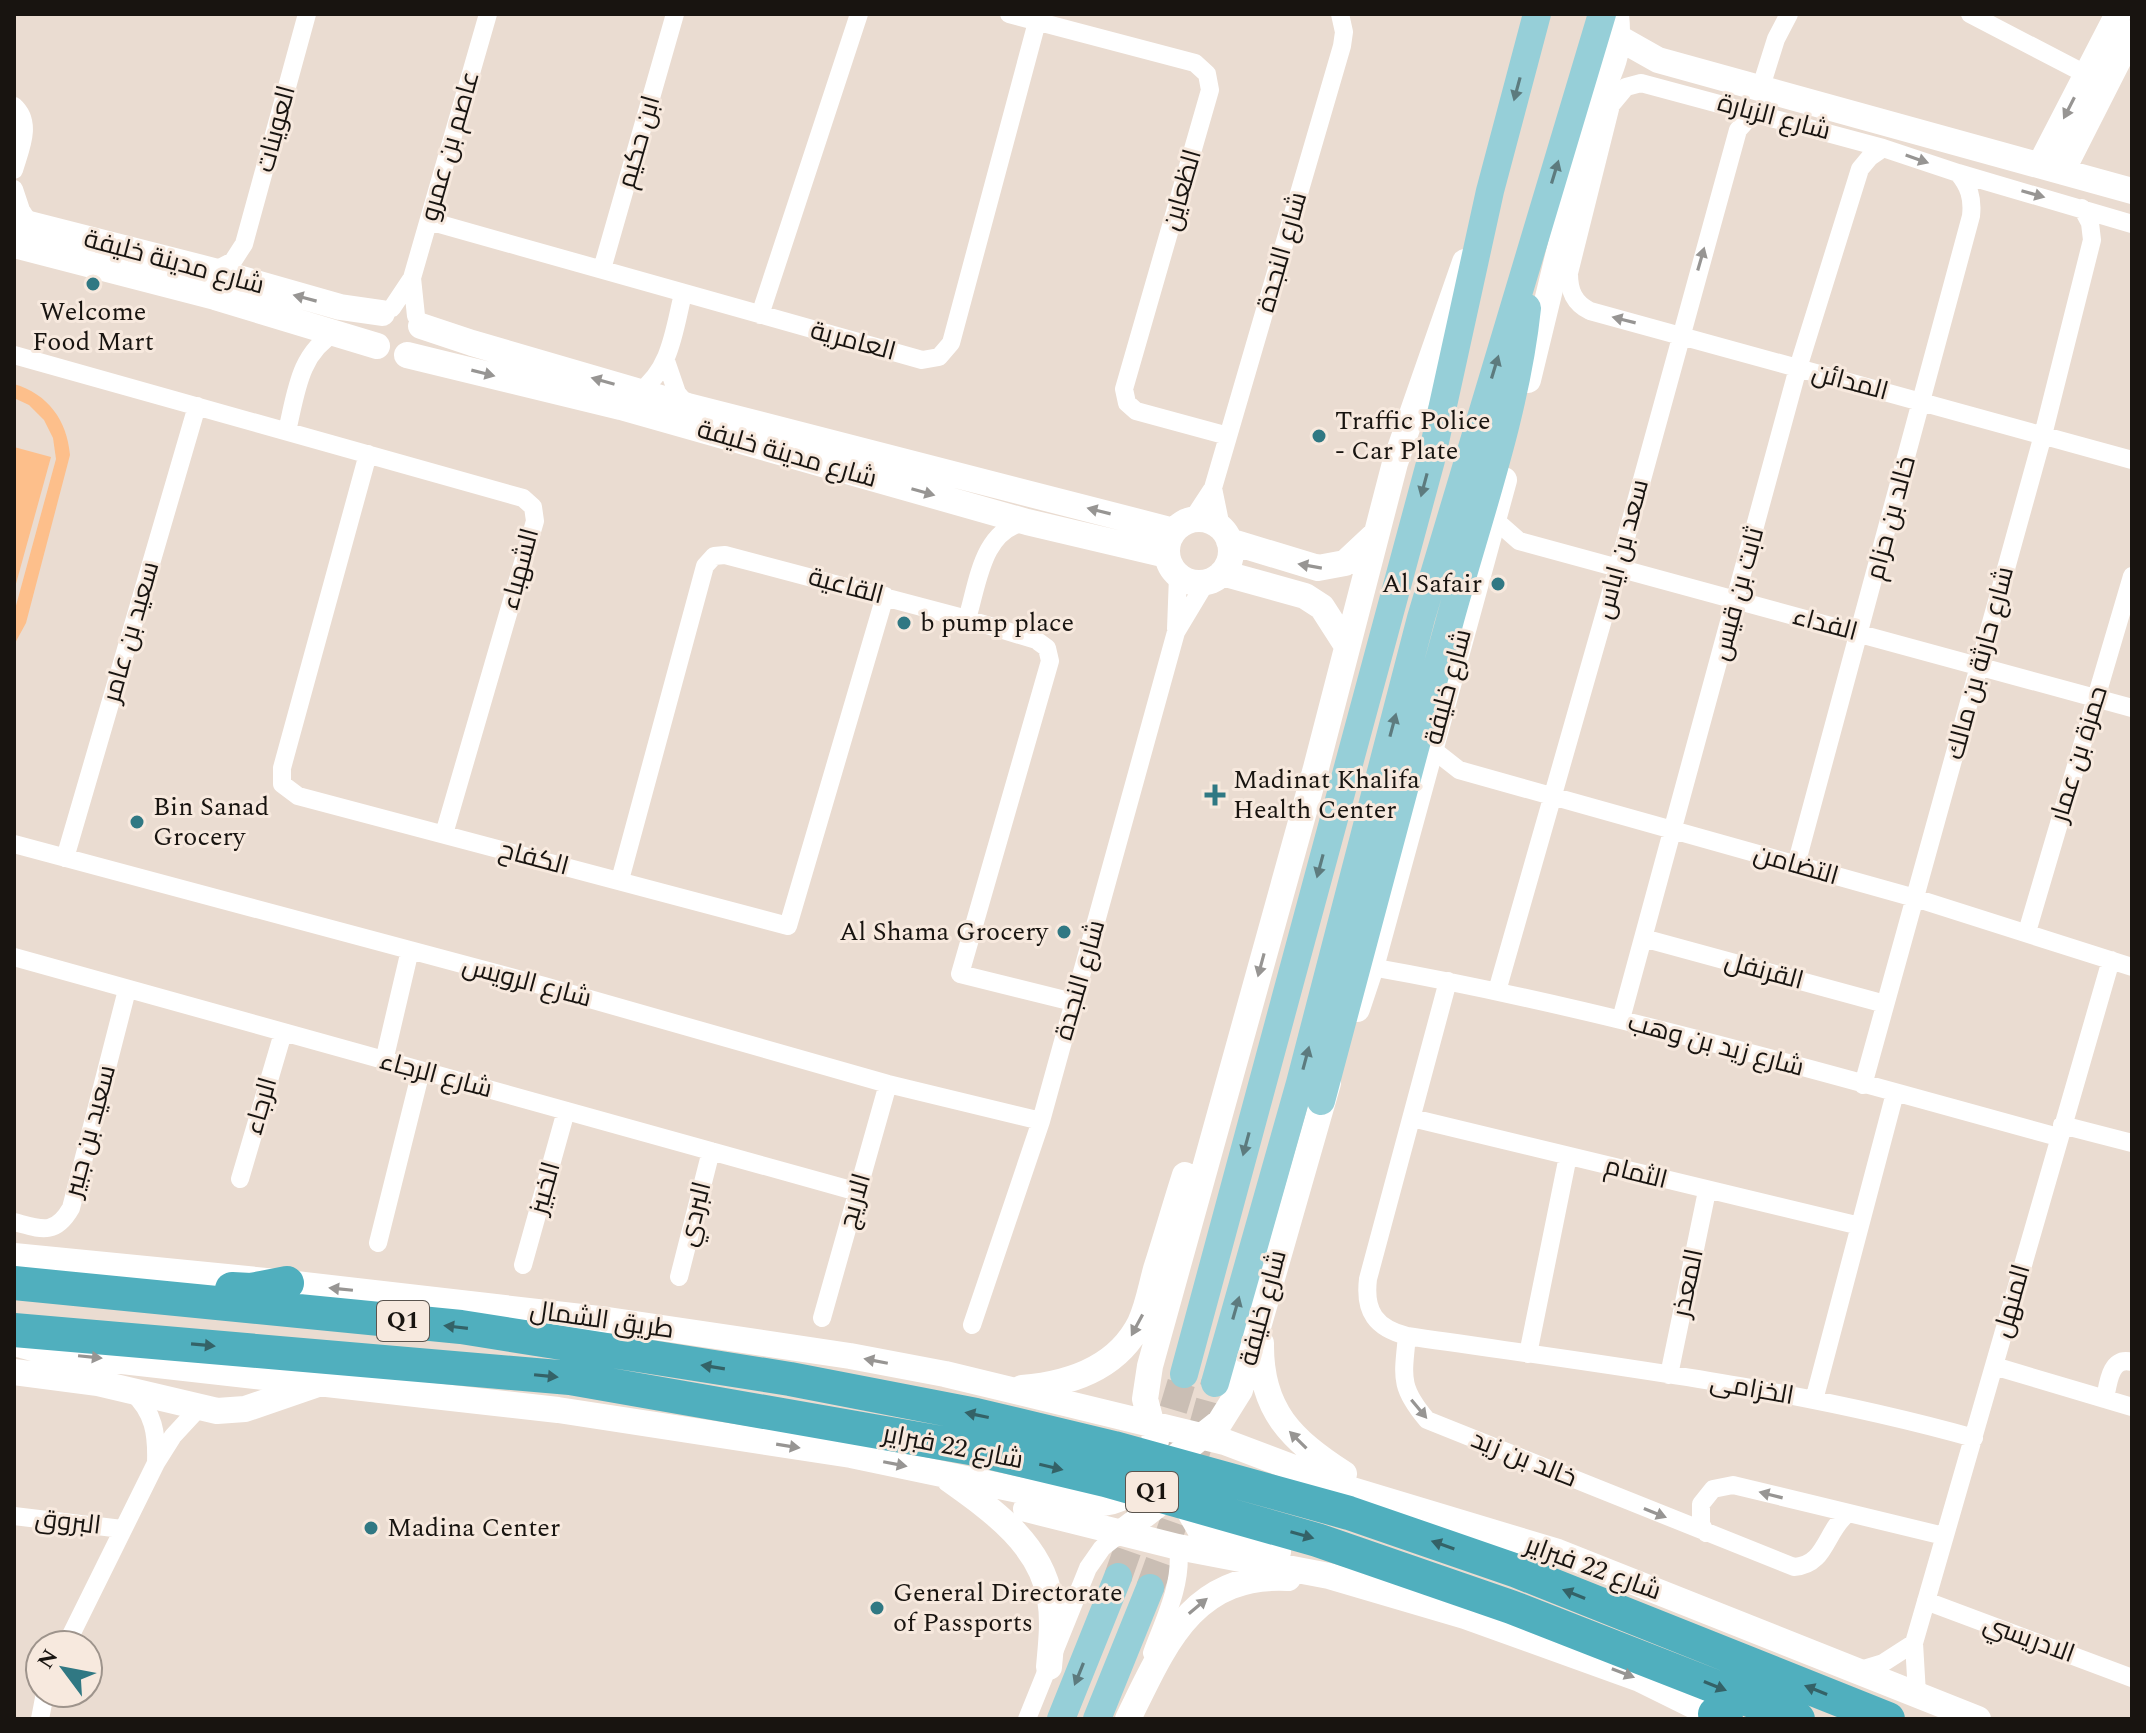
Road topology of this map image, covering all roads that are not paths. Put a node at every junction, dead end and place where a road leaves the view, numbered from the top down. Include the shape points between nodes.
1 (307, 14) edge
2 (488, 14) edge
3 (675, 14) edge
4 (859, 14) edge
5 (1009, 14) edge
6 (1340, 14) edge
7 (1537, 14) edge
8 (1602, 14) edge
9 (1789, 14) edge
10 (1970, 14) edge
11 (1037, 22) junction
12 (1617, 26) edge
13 (2124, 26) edge
14 (1658, 60) junction
15 (1611, 74) junction
16 (2096, 80) junction
17 (1757, 101) junction
18 (14, 106) edge
19 (1845, 137) junction
20 (1883, 148) junction
21 (2051, 168) junction
22 (1860, 169) junction
23 (14, 170) edge
24 (1958, 173) junction
25 (14, 189) edge
26 (1490, 191) junction
27 (2132, 191) edge
28 (2082, 208) junction
29 (429, 221) junction
30 (2124, 221) edge
31 (22, 222) edge
32 (2092, 240) junction
33 (244, 244) junction
34 (14, 245) edge
35 (1533, 247) junction
36 (602, 269) junction
37 (214, 271) junction
38 (259, 283) junction
39 (683, 294) junction
40 (1573, 297) joint
41 (760, 315) junction
42 (403, 316) junction
43 (292, 321) junction
44 (335, 333) junction
45 (1680, 334) junction
46 (377, 346) junction
47 (14, 355) edge
48 (407, 355) junction
49 (666, 361) junction
50 (303, 367) junction
51 (1798, 368) junction
52 (639, 392) junction
53 (1923, 401) junction
54 (197, 406) junction
55 (688, 406) junction
56 (287, 431) junction
57 (2043, 435) junction
58 (1228, 436) junction
59 (368, 454) junction
60 (2132, 460) edge
61 (1213, 488) junction
62 (969, 505) junction
63 (1494, 519) junction
64 (1027, 522) junction
65 (1225, 534) junction
66 (1376, 534) junction
67 (1519, 541) junction
68 (990, 545) junction
69 (1178, 545) junction
70 (1485, 553) junction
71 (1618, 567) junction
72 (2132, 576) edge
73 (1214, 578) junction
74 (885, 596) junction
75 (1737, 600) junction
76 (967, 619) junction
77 (1176, 632) junction
78 (1860, 633) junction
79 (1347, 646) junction
80 (1979, 666) junction
81 (2096, 698) junction
82 (2132, 708) edge
83 (1431, 748) junction
84 (1459, 770) junction
85 (1422, 782) junction
86 (1552, 796) junction
87 (1673, 830) junction
88 (444, 834) junction
89 (14, 844) edge
90 (65, 858) junction
91 (1796, 865) junction
92 (620, 880) junction
93 (1915, 898) junction
94 (2027, 932) junction
95 (1643, 938) junction
96 (410, 950) junction
97 (14, 957) edge
98 (2111, 960) junction
99 (1371, 967) junction
100 (2132, 967) edge
101 (1448, 981) junction
102 (127, 990) junction
103 (1497, 991) junction
104 (1073, 1002) junction
105 (1885, 1004) junction
106 (1621, 1019) junction
107 (283, 1033) junction
108 (384, 1061) junction
109 (421, 1071) junction
110 (888, 1084) junction
111 (1863, 1085) junction
112 (1895, 1093) junction
113 (1321, 1101) junction
114 (566, 1111) junction
115 (1412, 1118) junction
116 (1041, 1121) junction
117 (1216, 1124) junction
118 (2060, 1131) junction
119 (2132, 1143) edge
120 (711, 1151) junction
121 (1568, 1156) junction
122 (240, 1179) dead end
123 (1707, 1191) junction
124 (858, 1192) junction
125 (14, 1222) edge
126 (1860, 1226) junction
127 (378, 1243) dead end
128 (14, 1256) edge
129 (523, 1265) dead end
130 (679, 1277) dead end
131 (14, 1280) edge
132 (287, 1283) junction
133 (1262, 1312) junction
134 (822, 1318) dead end
135 (972, 1325) dead end
136 (1407, 1336) junction
137 (15, 1339) edge
138 (1528, 1354) junction
139 (2132, 1362) edge
140 (1994, 1366) junction
141 (14, 1372) edge
142 (1184, 1374) tunnel mouth
143 (1669, 1375) junction
144 (790, 1379) joint
145 (323, 1382) junction
146 (98, 1383) junction
147 (1215, 1383) tunnel mouth
148 (1007, 1390) junction
149 (132, 1392) junction
150 (2105, 1399) junction
151 (1814, 1400) junction
152 (2132, 1407) edge
153 (198, 1409) junction
154 (1105, 1415) junction
155 (1150, 1426) junction
156 (1205, 1437) junction
157 (1974, 1438) junction
158 (1251, 1452) junction
159 (156, 1463) junction
160 (939, 1472) junction
161 (1157, 1472) junction
162 (1352, 1490) junction
163 (971, 1495) junction
164 (1168, 1497) junction
165 (1386, 1498) junction
166 (1081, 1503) junction
167 (1847, 1514) junction
168 (14, 1516) edge
169 (122, 1529) junction
170 (1121, 1533) junction
171 (1706, 1533) junction
172 (1944, 1536) junction
173 (1178, 1547) junction
174 (1213, 1552) junction
175 (1329, 1576) junction
176 (1118, 1577) tunnel mouth
177 (1363, 1587) junction
178 (1150, 1588) tunnel mouth
179 (1926, 1601) junction
180 (74, 1629) edge
181 (1914, 1643) junction
182 (1049, 1667) junction
183 (1860, 1670) junction
184 (2131, 1676) edge
185 (1917, 1694) junction
186 (1720, 1717) edge
187 (1027, 1719) edge
188 (1061, 1719) edge
189 (1097, 1719) edge
190 (1127, 1719) edge
191 (1798, 1719) edge
192 (1888, 1719) edge
193 (1978, 1719) edge

1 - 33 street, العوينات
2 - 29 street, عاصم بن عمرو
3 - 36 street, ابن حكيم
4 - 41 street
5 - 11 street, الظعاين
6 - 58 street, شارع النجدة via 1342,46
7 -> 26 main road
35 -> 8 main road, شارع خليفة
9 - 17 street, سعد بن اياس
10 - 16 street
11 - 41 street, العامرية via 951,343 939,357 922,360
11 - 58 street, الظعاين via 1195,63 1207,74 1210,90 1124,389 1127,403 1136,411
12 - 14 main road, شارع الزبارة
12 - 15 main road, شارع خليفة
13 - 16 main road
14 - 15 main road
14 - 17 main road, شارع الزبارة
15 - 63 main road, شارع خليفة via 1593,112
16 - 21 main road
17 - 19 street, شارع الزبارة
17 - 21 main road, شارع الزبارة
17 - 40 street, شارع الزبارة via 1641,83 1618,95 1611,105 1569,273
45 -> 17 street, سعد بن اياس via 1738,130
18 - 23 street via 25,129
19 - 20 street, شارع الزبارة
19 - 22 street via 1856,151
20 - 22 street
20 -> 24 street, شارع الزبارة
21 - 27 main road, شارع الزبارة
22 - 51 street, ثابت بن قيس
24 -> 28 street, شارع الزبارة
24 - 53 street, خالد بن حزام via 1969,188 1971,216
25 - 31 street
26 - 66 main road via 1395,463
26 -> 142 main road via 1431,460
28 - 30 street, شارع الزبارة
28 - 32 street
29 - 36 street, العامرية
29 - 42 street, عاصم بن عمرو
30 - 32 street via 2103,227
31 - 37 main road, شارع مدينة خليفة
32 - 57 street, شارع حارثة بن مالك
33 - 37 street via 233,261
33 - 38 street via 250,272
34 - 43 main road, شارع مدينة خليفة
35 - 113 main road via 1523,341 1498,451
147 -> 35 main road, شارع خليفة via 1300,1083 1421,618
36 - 39 street, العامرية
37 - 38 main road, شارع مدينة خليفة
42 -> 38 main road, شارع مدينة خليفة via 340,307
39 - 41 street, العامرية
39 - 49 street
45 -> 40 street, المدائن via 1590,311
42 - 46 main road via 373,329
42 - 48 main road via 420,343
52 -> 42 main road, شارع مدينة خليفة via 472,343
43 - 44 main road, شارع مدينة خليفة
43 - 50 street
44 - 46 main road, شارع مدينة خليفة
44 - 50 street via 315,347
45 - 51 street, المدائن
45 - 71 street, سعد بن اياس
46 - 48 main road via 394,357
47 - 54 street, الشهباء
48 -> 62 main road, شارع مدينة خليفة via 621,407
49 - 52 street
49 - 55 street via 677,393
50 - 56 street
51 - 53 street, المدائن
51 - 75 street, ثابت بن قيس
52 - 55 main road, شارع مدينة خليفة
53 - 57 street, المدائن
53 - 78 street, خالد بن حزام
54 - 56 street, الشهباء
54 - 90 street, سعيد بن عامر
69 -> 55 main road, شارع مدينة خليفة
56 - 59 street, الشهباء
57 - 60 street, المدائن
57 - 80 street, شارع حارثة بن مالك
58 - 61 street, شارع النجدة
59 - 88 street, الكفاح via 282,768 282,784 298,796
59 - 88 street, الشهباء via 523,498 533,507 535,521
61 - 65 street, شارع النجدة
61 - 69 street, شارع النجدة
62 - 64 main road, شارع مدينة خليفة
62 - 68 street via 981,515
63 - 67 street, الفداء
63 - 70 main road, شارع خليفة
64 - 68 street via 999,533
64 - 69 main road, شارع مدينة خليفة via 1144,552
66 -> 65 main road via 1345,563 1318,568
65 - 69 main road via 1202,519
65 - 73 main road via 1229,562
66 - 79 main road
67 - 70 street
67 - 71 street, الفداء
68 - 76 street
69 - 73 main road via 1191,582
69 - 77 street, شارع النجدة
70 - 83 main road, شارع خليفة
71 - 75 street, الفداء
71 - 86 street, سعد بن اياس
72 - 81 street, حمزة بن عمار
73 - 77 street, شارع النجدة
73 - 79 main road via 1305,596 1322,607
74 - 76 street, القاعية
74 - 92 street, القاعية via 714,556 705,566
74 - 92 street, الكفاح via 788,926
75 - 78 street, الفداء
75 - 87 street, ثابت بن قيس
76 - 104 street, القاعية via 1036,640 1047,648 1050,661 960,974
77 - 104 street, شارع النجدة
78 - 80 street, الفداء
78 - 91 street, خالد بن حزام
79 -> 117 main road
80 - 81 street, الفداء
80 - 93 street, شارع حارثة بن مالك
81 - 82 street, الفداء
81 - 94 street, حمزة بن عمار
83 - 84 street, التضامن
83 - 85 main road, شارع خليفة
84 - 85 street via 1439,772
84 - 86 street, التضامن
85 - 99 main road, شارع خليفة
86 - 87 street, التضامن
86 - 103 street, سعد بن اياس
87 - 91 street, التضامن
87 - 95 street, ثابت بن قيس
88 - 92 street, الكفاح
89 - 90 street, شارع الرويس
90 - 96 street, شارع الرويس
91 - 93 street, التضامن
93 - 94 street, التضامن
93 - 105 street, شارع حارثة بن مالك
94 - 98 street, التضامن
95 - 105 street, القرنفل
95 - 106 street, ثابت بن قيس
96 - 108 street
96 - 110 street, شارع الرويس
97 - 102 street, شارع الرجاء
98 - 100 street, التضامن
98 - 118 street, المنهل
99 - 101 street, شارع زيد بن وهب
99 - 113 main road, شارع خليفة
101 - 103 street, شارع زيد بن وهب
101 - 115 street
102 - 107 street, شارع الرجاء
102 - 125 street, سعيد بن جبير via 71,1208 50,1228
103 - 106 street, شارع زيد بن وهب
104 - 116 street, شارع النجدة
105 - 111 street, شارع حارثة بن مالك
106 - 111 street, شارع زيد بن وهب
107 - 108 street, شارع الرجاء
107 - 122 street, الرجاء
108 - 109 street, شارع الرجاء
109 - 114 street, شارع الرجاء
109 - 127 street
110 - 116 street, شارع الرويس
110 - 124 street, الاريج
111 - 112 street, شارع زيد بن وهب
112 - 118 street, شارع زيد بن وهب
112 - 126 street
113 - 133 main road, شارع خليفة
114 - 120 street, شارع الرجاء
114 - 129 street, الخبيز
115 - 121 street, الثمام
115 - 136 street, الخزامى via 1367,1296 1376,1320
116 - 135 street, شارع النجدة
117 -> 148 main road via 1186,1172 1140,1322 1124,1346 1102,1365 1073,1379
117 - 155 main road via 1150,1366 1145,1399
118 - 119 street, شارع زيد بن وهب
118 - 140 street, المنهل
120 - 124 street, شارع الرجاء
120 - 130 street, البردي
121 - 123 street, الثمام
121 - 138 street
123 - 126 street, الثمام
123 - 143 street, المعذر
124 - 134 street, الاريج
126 - 151 street
128 - 132 main road, طريق الشمال
131 - 132 highway via 55,1277 251,1290
144 -> 131 highway, طريق الشمال / Q1 via 461,1327
148 -> 132 main road, طريق الشمال via 932,1371 761,1342
133 - 156 main road, شارع خليفة via 1240,1390
165 -> 133 main road via 1307,1449 1279,1419 1264,1385
136 - 138 street, الخزامى
136 -> 171 street, خالد بن زيد via 1405,1384 1410,1401 1427,1420
137 -> 145 main road via 51,1353
137 - 146 main road via 46,1365
137 -> 191 highway, شارع 22 فبراير / Q1 via 570,1378 970,1448 1317,1540 1511,1607
138 - 143 street, الخزامى
139 - 150 street via 2117,1363 2111,1371
140 - 150 street
140 - 157 street, المنهل
141 - 146 main road
143 - 151 street, الخزامى
192 -> 144 highway, شارع 22 فبراير / Q1 via 1517,1571 1349,1513 1114,1448
145 - 153 main road via 245,1409
145 -> 160 main road via 558,1410
146 - 149 main road
148 - 154 main road, طريق الشمال
149 - 153 main road
149 - 159 street via 152,1417
150 - 152 street
151 - 157 street, الخزامى
153 - 159 street, البروق
154 - 155 main road, شارع 22 فبراير
154 - 161 main road, طريق الشمال
154 - 166 main road via 1112,1460 1099,1486
155 - 156 main road, شارع 22 فبراير
155 - 161 main road
156 - 158 main road, شارع 22 فبراير
156 - 161 main road
157 - 172 street, المنهل
158 - 162 main road, شارع 22 فبراير
158 - 164 main road via 1215,1464
159 - 169 street, البروق
160 - 163 main road
160 - 166 main road
161 - 164 main road, طريق الشمال
161 - 166 main road via 1118,1501
162 - 165 main road, شارع 22 فبراير
162 - 175 main road via 1309,1488 1228,1472 1206,1483 1199,1497 1210,1527
163 - 170 main road
163 - 182 main road via 1021,1539 1045,1577 1051,1600
164 - 170 main road
164 - 173 main road, طريق الشمال
164 - 174 main road
165 - 183 main road, شارع 22 فبراير via 1558,1552
167 - 171 street, خالد بن زيد via 1833,1528 1820,1556 1804,1566 1784,1564
167 -> 171 street via 1723,1485 1701,1504
167 - 172 street
168 - 169 street, البروق
169 - 180 street, البروق
170 - 173 main road
170 - 182 street via 1088,1568
172 - 179 street, المنهل
173 - 174 main road
173 - 190 street via 1172,1601
174 - 175 main road
175 - 177 main road
176 -> 188 main road
177 -> 186 main road via 1551,1645
190 -> 177 main road via 1177,1628 1218,1591 1282,1577
178 - 189 main road
179 - 181 street, المنهل
179 - 184 street, الادريسي
181 - 183 street via 1883,1663
181 - 185 street, المنهل
182 - 187 street
183 - 185 main road, شارع 22 فبراير
185 - 193 main road, شارع 22 فبراير

